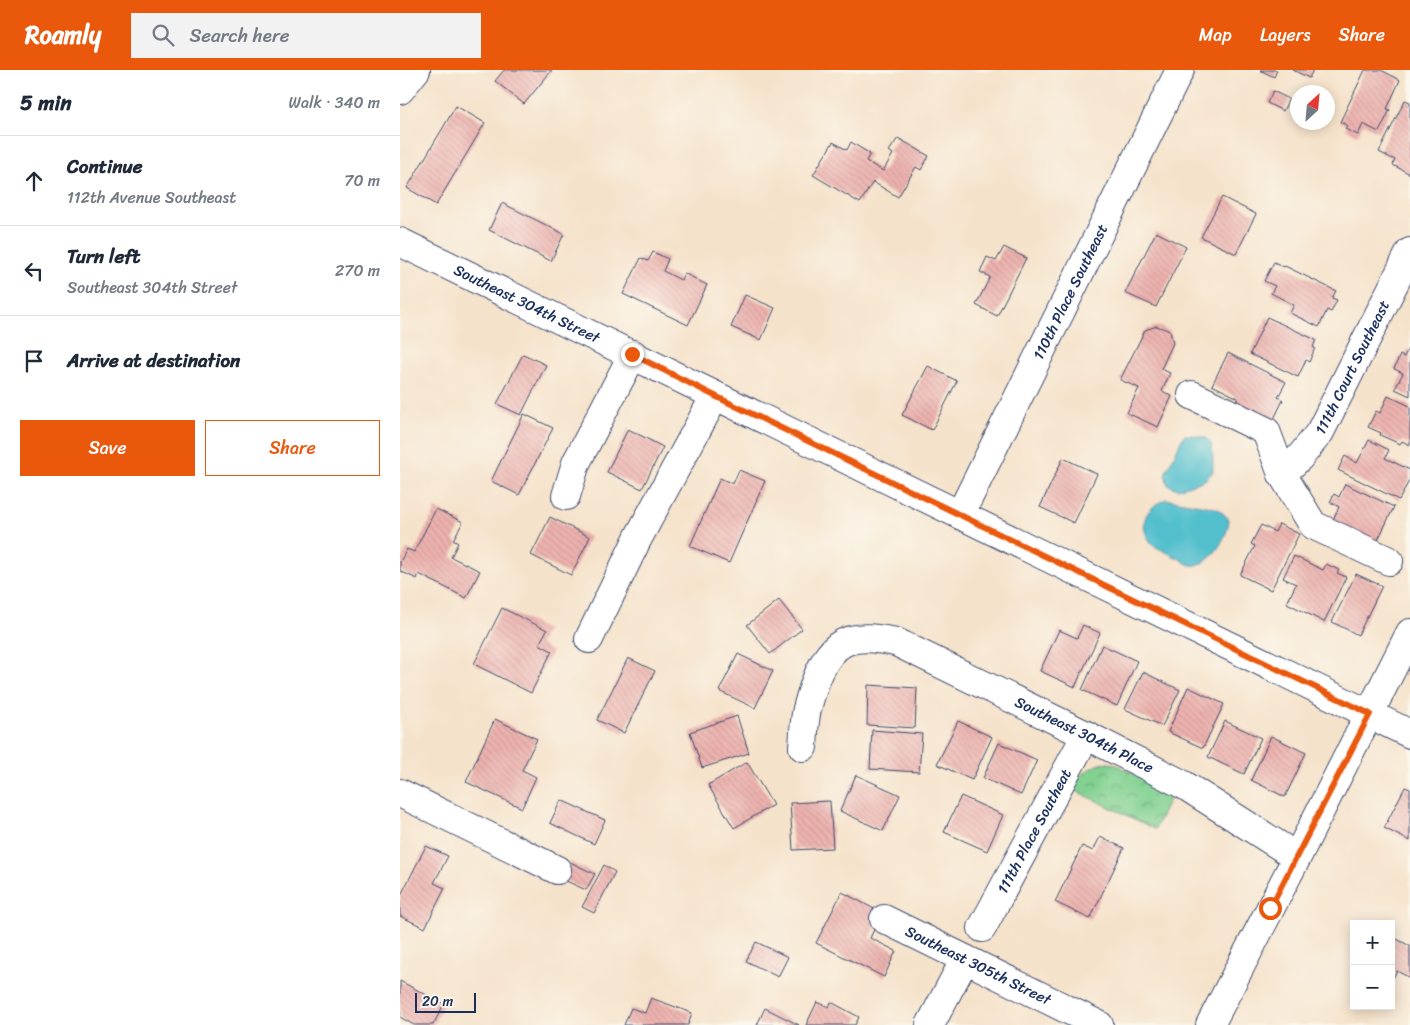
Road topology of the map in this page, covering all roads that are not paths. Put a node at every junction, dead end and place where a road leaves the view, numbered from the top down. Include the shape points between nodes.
1 (416, 70) edge
2 (1180, 70) edge
3 (400, 90) edge
4 (400, 242) edge
5 (1410, 252) edge
6 (632, 354) junction
7 (1192, 395) dead end
8 (715, 396) junction
9 (1282, 474) junction
10 (566, 496) dead end
11 (960, 514) junction
12 (1389, 561) dead end
13 (1410, 633) edge
14 (589, 639) dead end
15 (1370, 714) junction
16 (1410, 734) edge
17 (1086, 735) junction
18 (803, 747) dead end
19 (400, 793) edge
20 (1297, 856) junction
21 (556, 870) dead end
22 (884, 918) dead end
23 (982, 928) dead end
24 (965, 959) junction
25 (930, 1025) edge
26 (1098, 1025) edge
27 (1210, 1025) edge

1 - 3 street
2 - 11 street, 110th Place Southeast
4 - 6 street, Southeast 304th Street
5 - 9 street, 111th Court Southeast via 1320,432
6 - 8 street, Southeast 304th Street
6 - 10 street via 576,463
7 - 9 street via 1266,431
8 - 11 street, Southeast 304th Street
8 - 14 street via 638,538
9 - 12 street via 1313,525
11 - 15 street, Southeast 304th Street
13 - 15 street
15 - 16 street, Southeast 304th Street
15 - 20 street
17 - 18 street, Southeast 304th Place via 896,642 860,638 842,644 829,655 820,671 807,710
17 - 20 street, Southeast 304th Place via 1184,785
17 - 23 street, 111th Place Southeat
19 - 21 street
20 - 27 street
22 - 24 street, Southeast 305th Street
24 - 25 street
24 - 26 street, Southeast 305th Street

